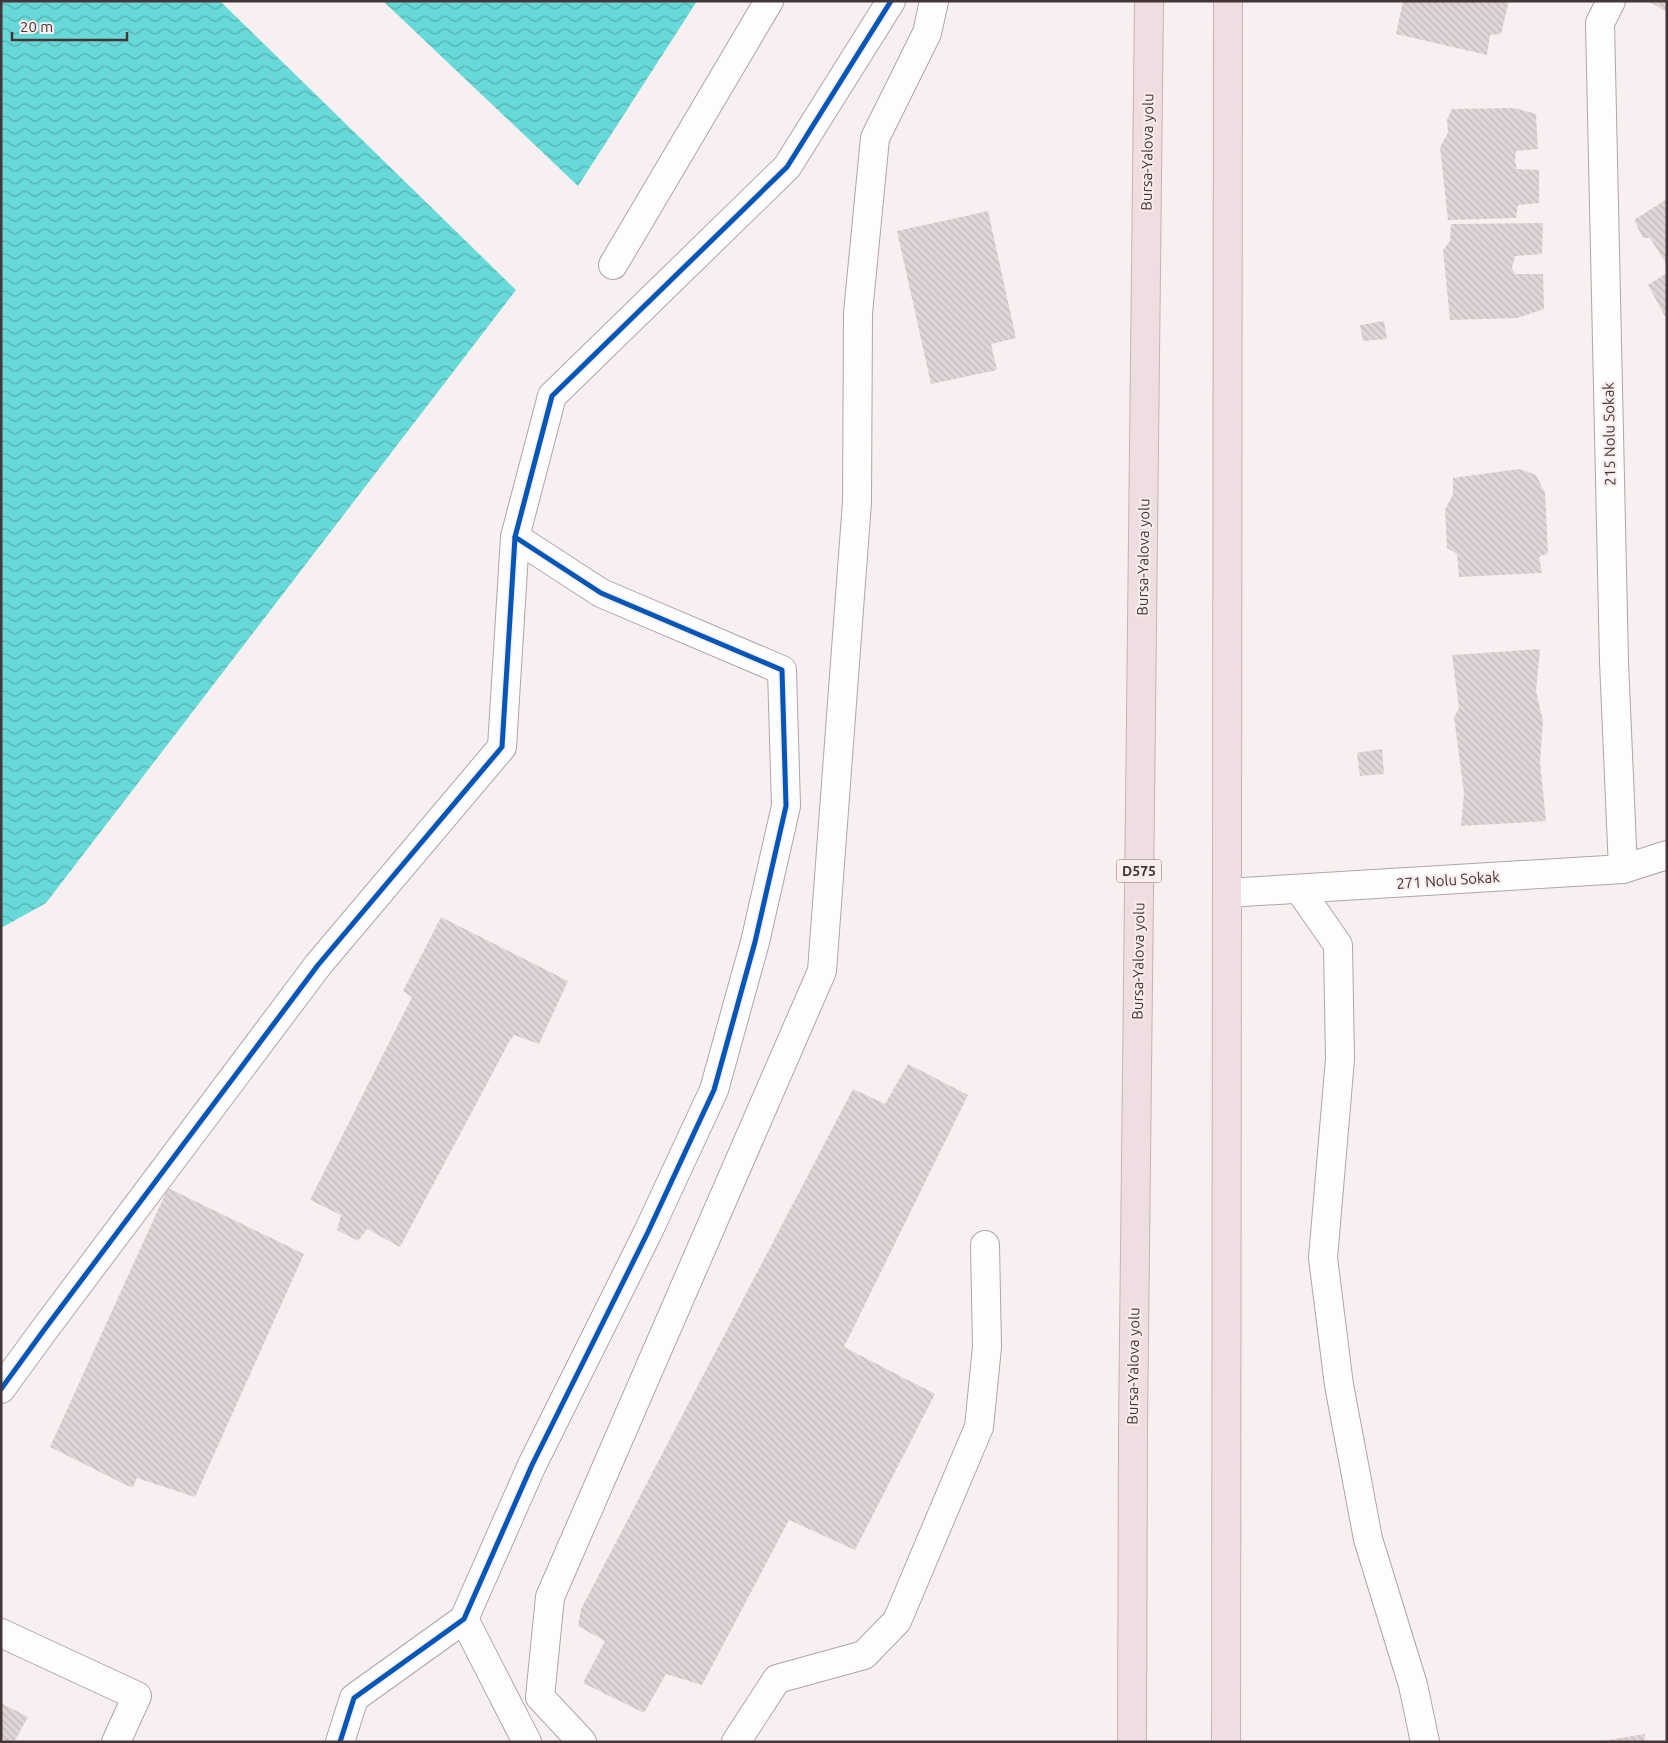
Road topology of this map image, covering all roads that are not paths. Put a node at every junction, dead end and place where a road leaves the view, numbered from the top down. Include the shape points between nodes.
1 (769, 1) edge
2 (892, 1) edge
3 (934, 1) edge
4 (1149, 1) edge
5 (1228, 1) edge
6 (1611, 1) edge
7 (613, 265) dead end
8 (515, 537) junction
9 (1667, 855) edge
10 (1623, 869) junction
11 (1299, 889) junction
12 (1227, 893) junction
13 (985, 1245) dead end
14 (1, 1389) edge
15 (464, 1619) junction
16 (1, 1634) edge
17 (116, 1742) edge
18 (340, 1742) edge
19 (527, 1742) edge
20 (582, 1742) edge
21 (736, 1742) edge
22 (1132, 1742) edge
23 (1226, 1742) edge
24 (1425, 1742) edge

1 - 7 street
2 - 8 street via 787,167 552,396
3 - 20 street via 927,33 875,138 858,313 858,502 822,971 550,1597 540,1697
4 - 22 highway, Bursa-Yalova yolu / D575
5 - 12 highway
6 - 10 street, 215 Nolu Sokak via 1600,23 1614,662
8 - 14 street via 502,747 318,964
8 - 15 street via 601,593 782,670 786,806 755,942 714,1090 648,1232 532,1465
9 - 10 street, 271 Nolu Sokak
10 - 11 street, 271 Nolu Sokak
11 - 12 street, 271 Nolu Sokak
11 - 24 street via 1338,945 1340,1059 1323,1258 1339,1385 1368,1539 1413,1685
12 - 23 highway
13 - 21 street via 987,1347 979,1427 897,1621 864,1655 777,1680
15 - 18 street via 354,1698
15 - 19 street
16 - 17 street via 138,1696

